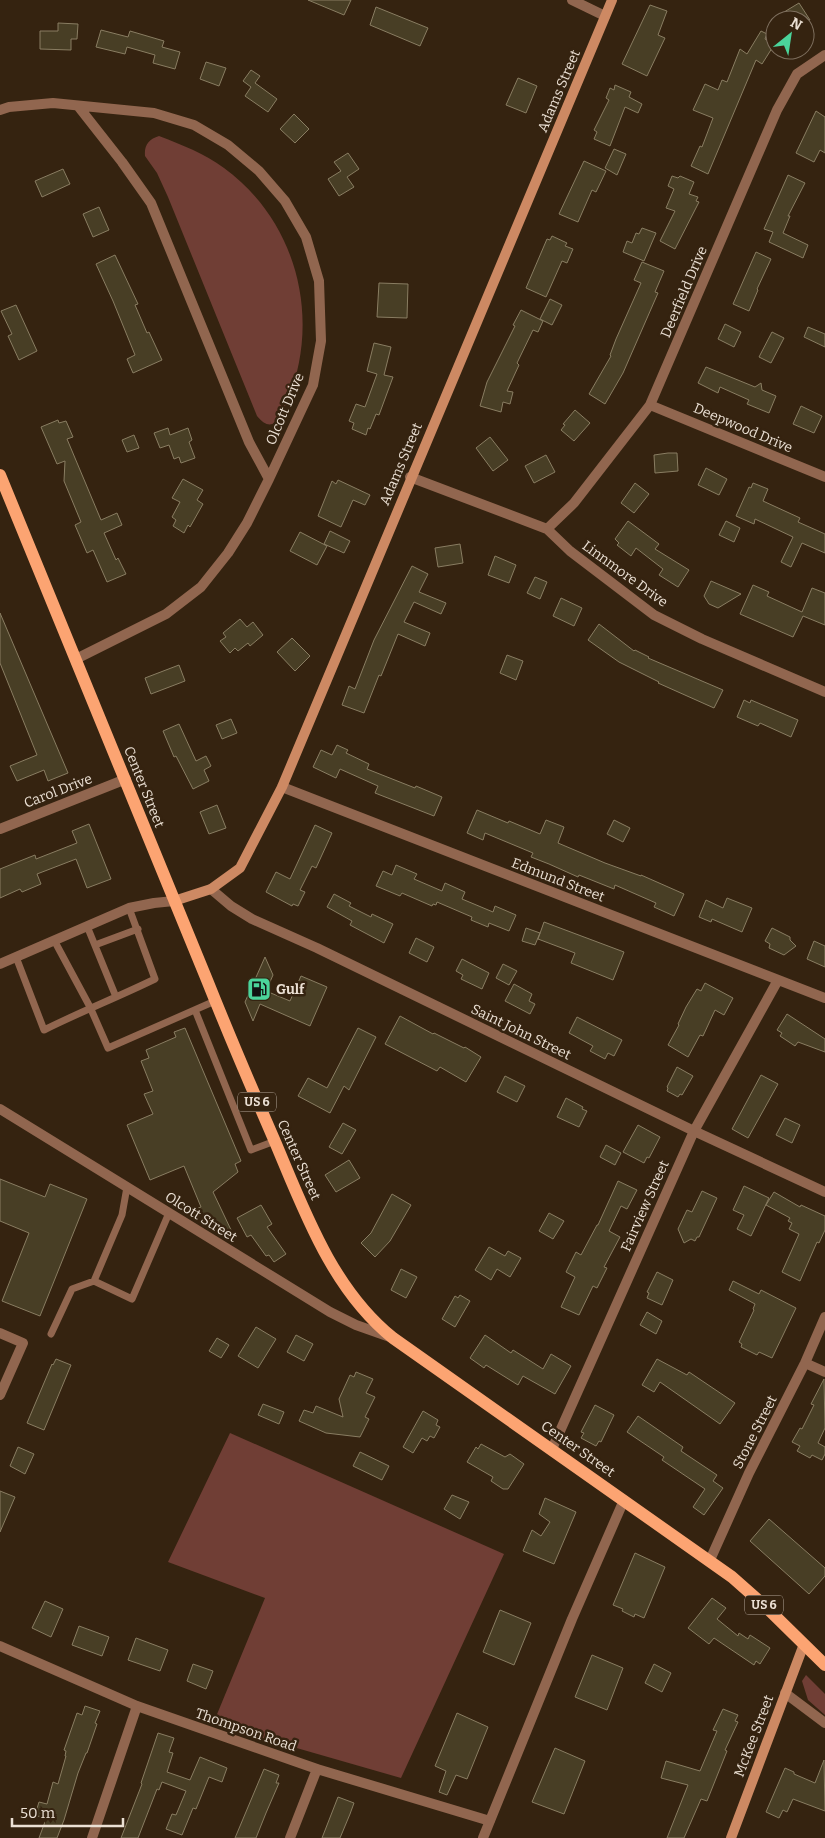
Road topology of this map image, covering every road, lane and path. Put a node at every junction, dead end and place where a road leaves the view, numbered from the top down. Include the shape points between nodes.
1 (572, 0) edge
2 (612, 0) edge
3 (605, 16) junction
4 (825, 55) edge
5 (78, 106) junction
6 (0, 110) edge
7 (650, 405) junction
8 (0, 475) edge
9 (410, 477) junction
10 (825, 477) edge
11 (269, 479) junction
12 (547, 529) junction
13 (76, 659) junction
14 (825, 692) edge
15 (126, 780) junction
16 (282, 786) junction
17 (0, 829) edge
18 (211, 889) junction
19 (174, 901) junction
20 (129, 908) junction
21 (87, 926) junction
22 (138, 930) junction
23 (54, 940) junction
24 (95, 945) junction
25 (16, 957) junction
26 (0, 964) edge
27 (778, 980) junction
28 (116, 997) junction
29 (825, 998) edge
30 (215, 1001) junction
31 (90, 1007) junction
32 (195, 1010) junction
33 (0, 1109) edge
34 (694, 1131) junction
35 (274, 1141) junction
36 (127, 1187) junction
37 (825, 1192) edge
38 (168, 1213) junction
39 (94, 1282) junction
40 (825, 1317) edge
41 (0, 1333) edge
42 (51, 1334) dead end
43 (393, 1338) junction
44 (805, 1363) junction
45 (825, 1372) edge
46 (0, 1395) edge
47 (552, 1449) junction
48 (624, 1500) junction
49 (710, 1560) junction
50 (804, 1644) junction
51 (0, 1646) edge
52 (825, 1665) edge
53 (785, 1693) junction
54 (137, 1706) junction
55 (825, 1723) edge
56 (317, 1769) junction
57 (490, 1821) junction
58 (92, 1838) edge
59 (290, 1838) edge
60 (484, 1838) edge
61 (731, 1838) edge

1 - 3 street
2 - 3 main road, Adams Street
3 - 9 main road, Adams Street
4 - 7 street, Deerfield Drive via 797,74 777,110
5 - 6 street, Olcott Drive via 53,103
5 - 11 street, Olcott Drive via 151,203 249,442
5 - 11 street, Olcott Drive via 154,113 194,125 228,145 259,171 286,201 306,237 319,281 321,341 313,384
7 - 10 street, Deepwood Drive
7 - 12 street, Deerfield Drive via 574,503
8 - 13 main road, Center Street / US 6
9 - 12 street, Linnmore Drive
9 - 16 main road, Adams Street
11 - 13 street, Olcott Drive via 247,523 201,587 166,614
12 - 14 street, Linnmore Drive via 570,551 654,615
13 - 15 main road, Center Street / US 6
15 - 17 street, Carol Drive
15 - 19 main road, Center Street / US 6
16 - 18 main road, Adams Street via 240,868
16 - 27 street, Edmund Street
18 - 19 main road, Adams Street
18 - 34 street, Saint John Street via 252,919
19 - 20 street
19 - 30 main road, Center Street / US 6
20 - 21 street
20 - 22 lane
21 - 23 street
21 - 24 lane
22 - 24 lane
22 - 28 lane via 155,980
23 - 25 street
23 - 31 lane
24 - 28 lane
25 - 26 street
25 - 31 lane via 44,1030
27 - 29 street, Edmund Street
27 - 34 street, Fairview Street
28 - 31 lane
30 - 32 lane
30 - 35 main road, Center Street / US 6
31 - 32 lane via 108,1048
32 - 35 lane via 251,1150
33 - 36 street, Olcott Street
34 - 37 street, Saint John Street
34 - 47 street, Fairview Street
35 - 43 main road, Center Street / US 6 via 333,1266 360,1307
36 - 38 street, Olcott Street
36 - 39 lane via 122,1214
38 - 39 lane via 132,1299
38 - 43 street, Olcott Street via 330,1312
39 - 42 lane via 72,1289
40 - 44 street, Stone Street
41 - 46 street via 23,1342
43 - 47 main road, Center Street / US 6
44 - 45 street
44 - 49 street, Stone Street via 749,1473
47 - 48 main road, Center Street / US 6
48 - 49 main road, Center Street / US 6
48 - 57 street
49 - 50 main road, Center Street / US 6 via 751,1593
50 - 52 main road, Center Street / US 6
50 - 53 main road, McKee Street
51 - 54 street, Thompson Road
53 - 55 street
53 - 61 main road, McKee Street
54 - 56 street, Thompson Road
54 - 58 street
56 - 57 street, Thompson Road
56 - 59 street
57 - 60 street

